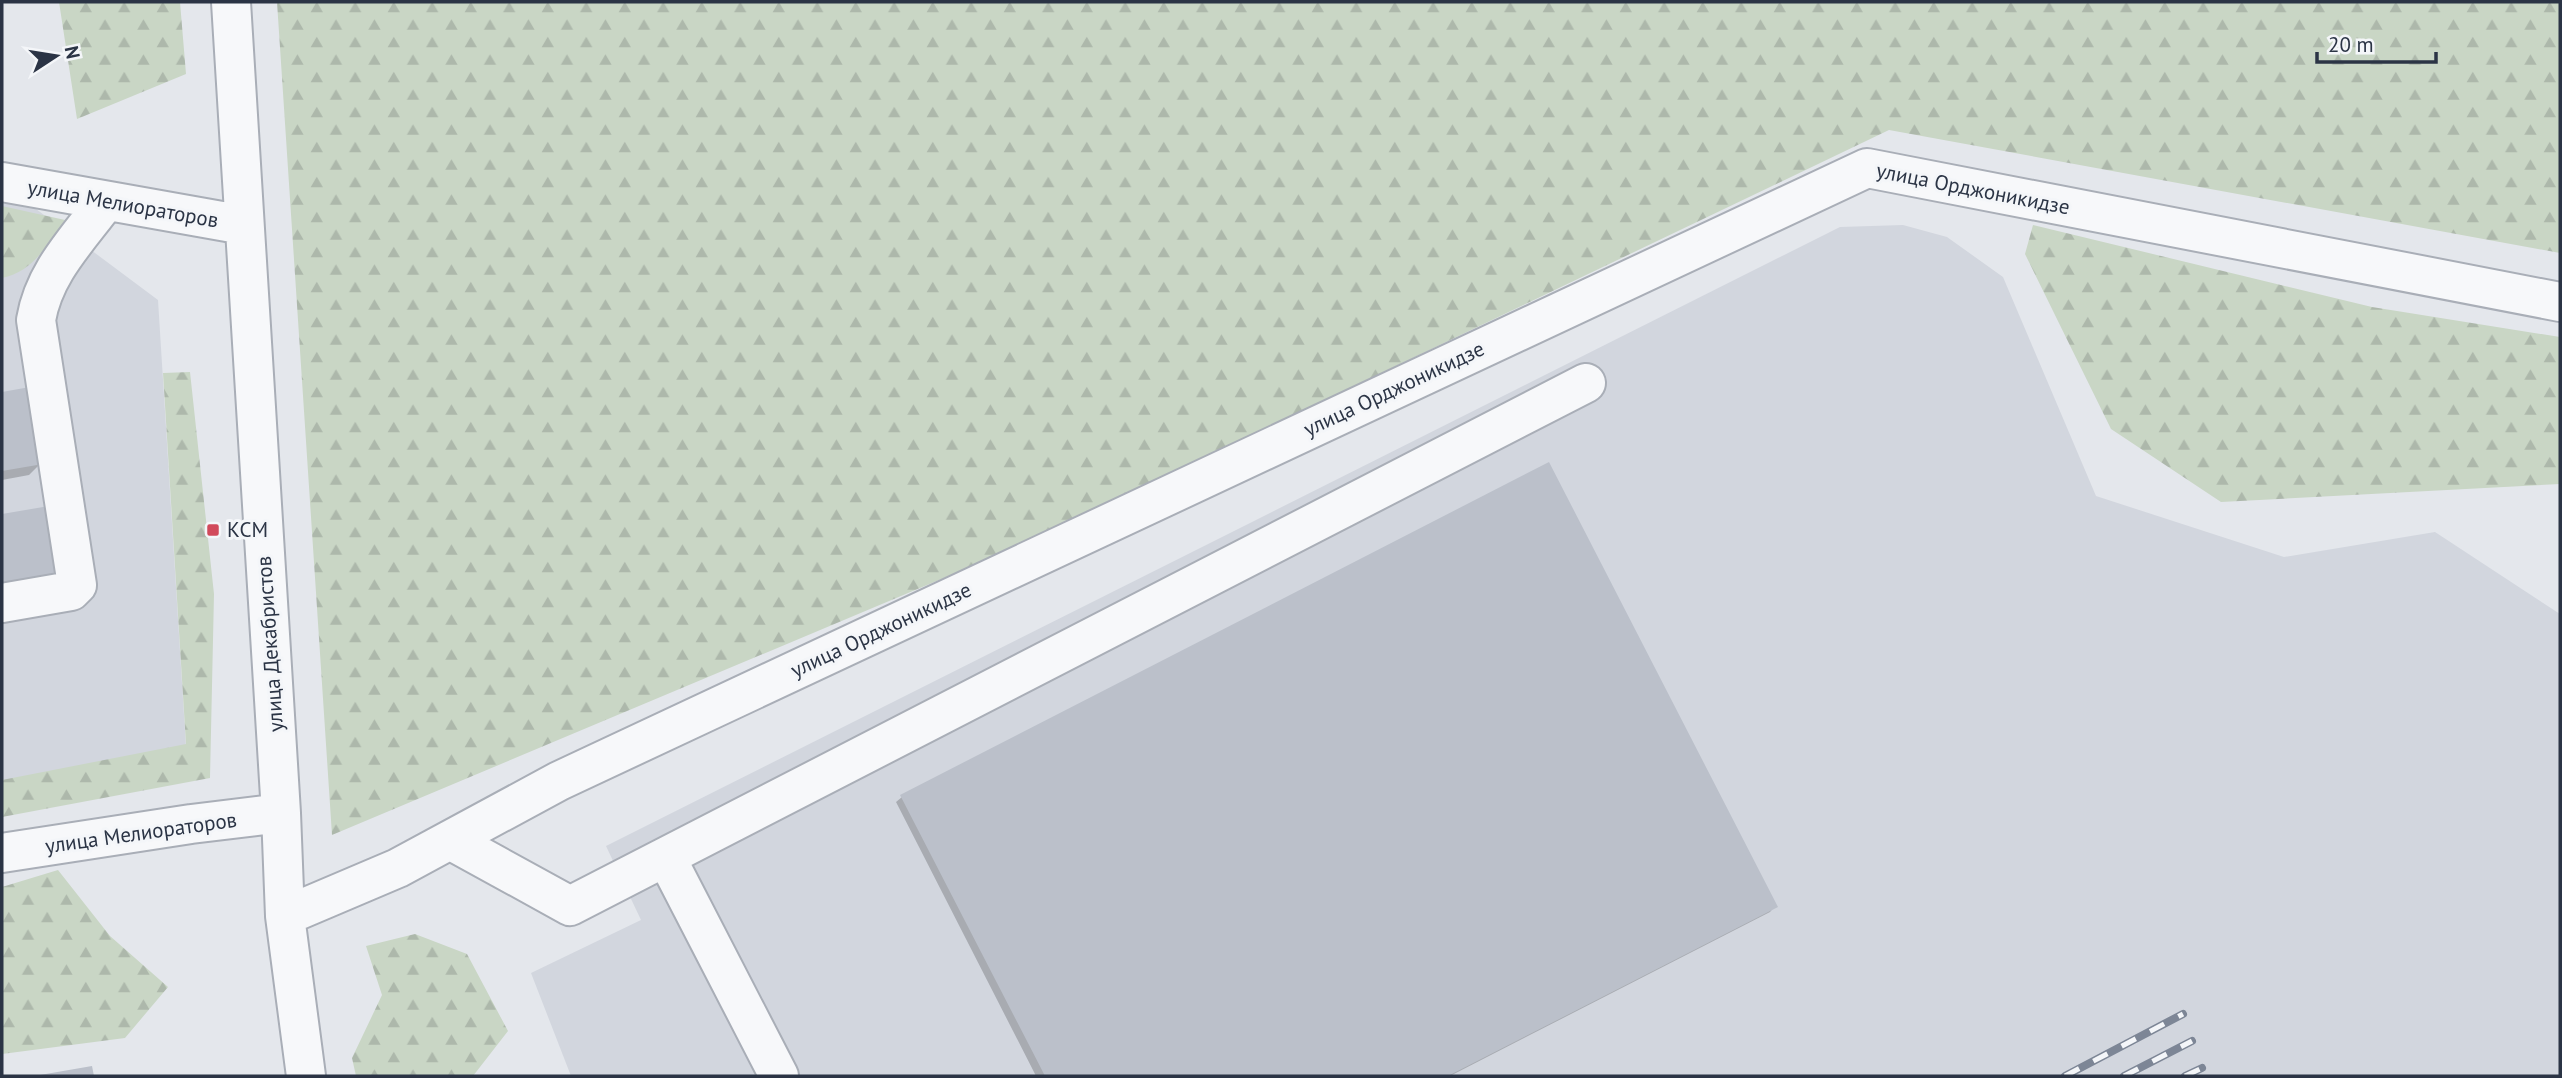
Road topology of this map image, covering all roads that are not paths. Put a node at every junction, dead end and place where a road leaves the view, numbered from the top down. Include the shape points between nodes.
1 (231, 2) edge
2 (2, 182) edge
3 (106, 201) junction
4 (244, 225) junction
5 (2560, 302) edge
6 (1587, 383) dead end
7 (2, 603) edge
8 (281, 813) junction
9 (450, 840) junction
10 (2, 853) edge
11 (666, 857) junction
12 (285, 916) junction
13 (306, 1076) edge
14 (779, 1076) edge

1 - 4 street, улица Декабристов
2 - 3 street, улица Мелиораторов
3 - 4 street, улица Мелиораторов
3 - 7 street via 51,274 36,320 78,585 71,591
4 - 8 street, улица Декабристов
5 - 9 street, улица Орджоникидзе via 1867,168 559,781
6 - 11 street
8 - 10 street, улица Мелиораторов
8 - 12 street, улица Декабристов
9 - 11 street via 570,906
9 - 12 street, улица Орджоникидзе via 398,868
11 - 14 street
12 - 13 street, улица Декабристов

